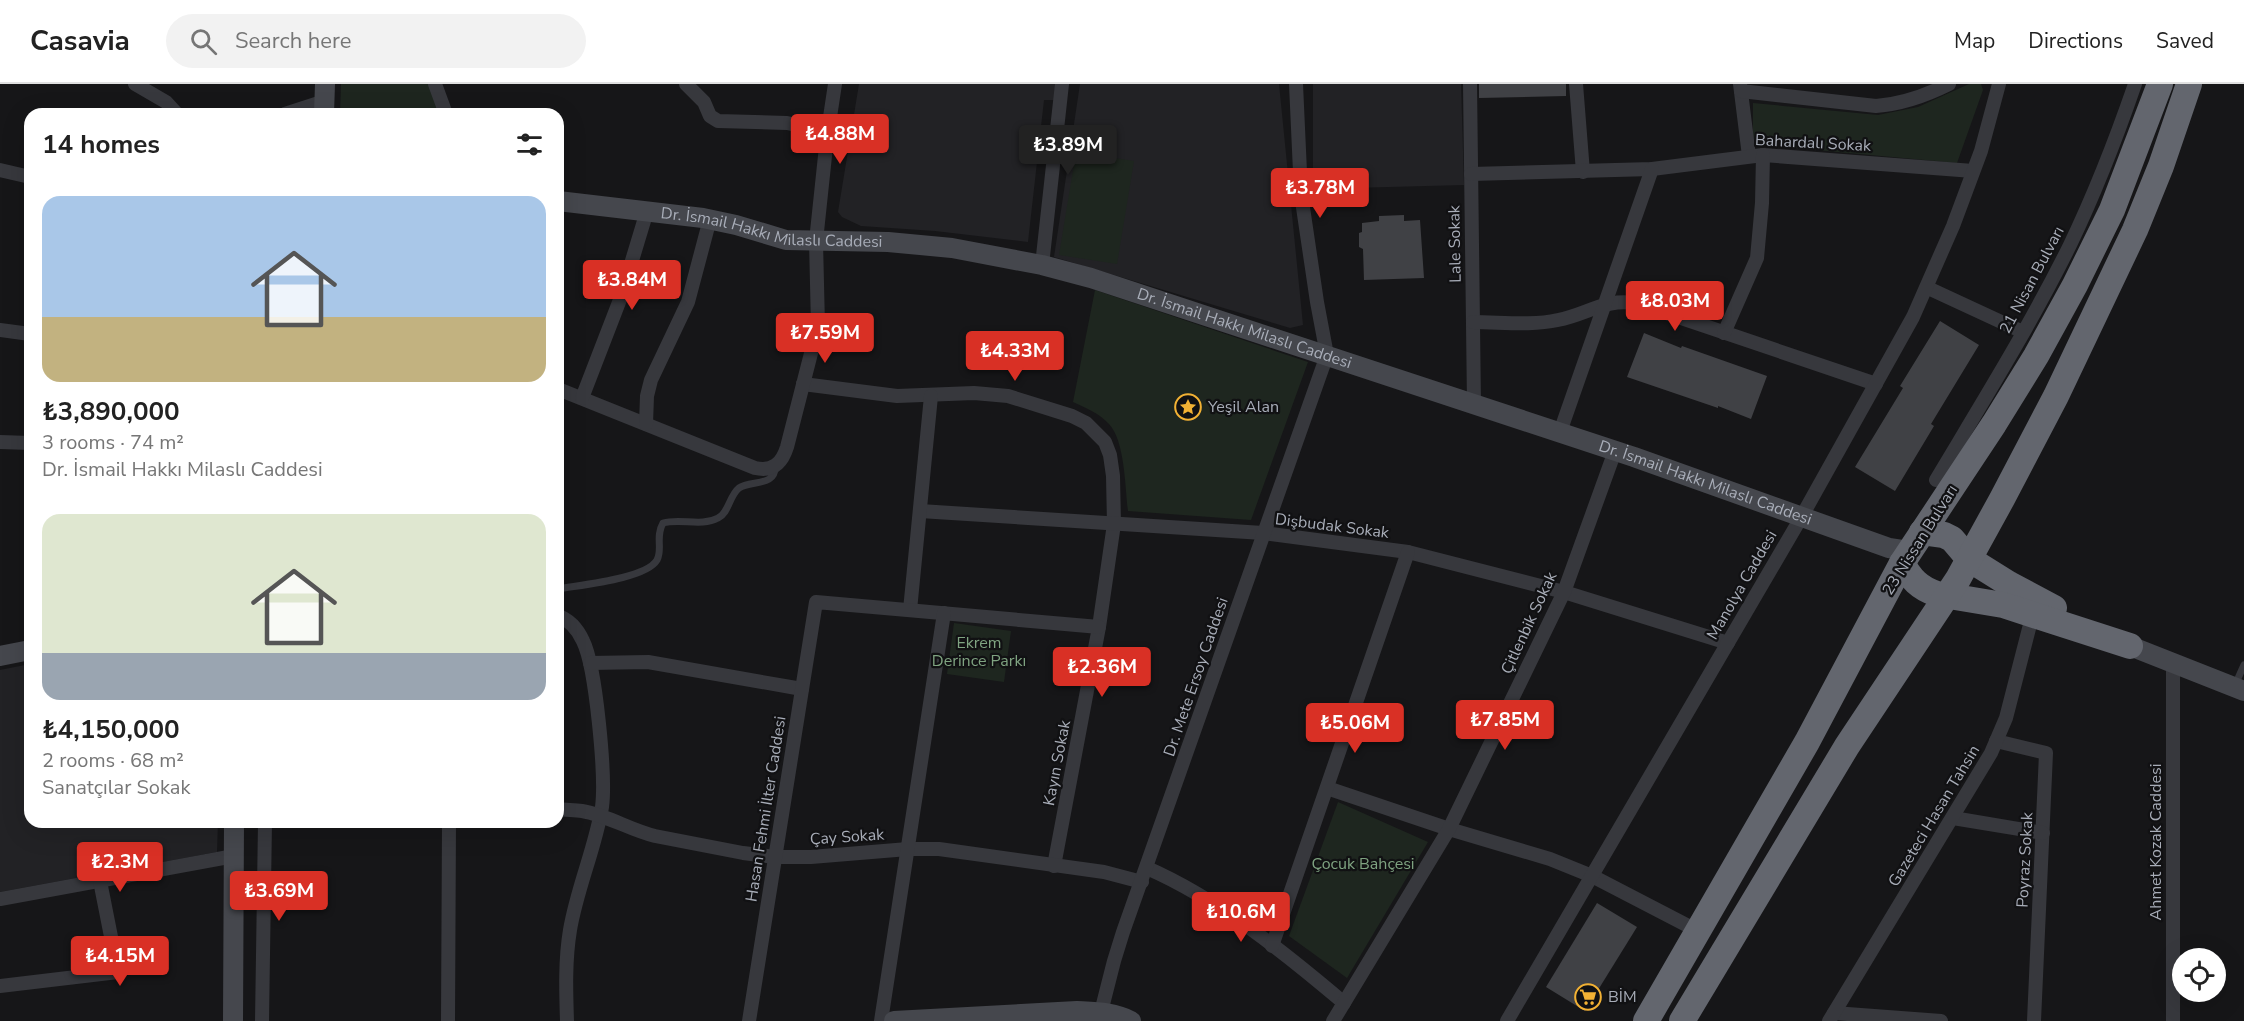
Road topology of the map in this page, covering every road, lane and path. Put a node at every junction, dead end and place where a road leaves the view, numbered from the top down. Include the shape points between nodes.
1 (135, 84) edge
2 (435, 84) edge
3 (686, 84) edge
4 (835, 84) edge
5 (1062, 84) edge
6 (1296, 84) edge
7 (1470, 84) edge
8 (1576, 84) edge
9 (1949, 84) edge
10 (1999, 84) edge
11 (2135, 84) edge
12 (2160, 84) edge
13 (2189, 84) edge
14 (1741, 87) edge
15 (325, 100) edge
16 (172, 108) edge
17 (302, 108) edge
18 (444, 108) edge
19 (828, 132) junction
20 (1756, 155) junction
21 (1652, 169) junction
22 (0, 170) edge
23 (1973, 171) junction
24 (1583, 172) junction
25 (1471, 174) junction
26 (24, 176) edge
27 (564, 202) edge
28 (647, 212) junction
29 (710, 219) junction
30 (816, 241) junction
31 (1042, 265) junction
32 (1928, 288) junction
33 (1605, 304) junction
34 (1473, 322) junction
35 (0, 330) edge
36 (2023, 332) junction
37 (24, 333) edge
38 (1724, 333) junction
39 (1327, 355) junction
40 (803, 384) junction
41 (1876, 384) junction
42 (564, 391) edge
43 (931, 396) junction
44 (582, 398) junction
45 (1474, 404) junction
46 (646, 424) junction
47 (1560, 432) junction
48 (0, 442) edge
49 (24, 443) edge
50 (1615, 451) junction
51 (775, 466) junction
52 (1936, 480) dead end
53 (920, 512) junction
54 (1802, 516) junction
55 (1114, 524) junction
56 (1263, 533) junction
57 (1911, 549) junction
58 (1408, 552) junction
59 (1969, 559) junction
60 (564, 588) edge
61 (1564, 591) junction
62 (1947, 596) junction
63 (910, 610) junction
64 (944, 613) junction
65 (2033, 613) junction
66 (564, 619) edge
67 (1099, 627) junction
68 (1728, 643) junction
69 (2130, 646) junction
70 (24, 651) edge
71 (0, 656) edge
72 (590, 663) junction
73 (2173, 663) junction
74 (2244, 665) edge
75 (802, 689) junction
76 (2239, 689) edge
77 (1996, 741) junction
78 (1327, 788) junction
79 (564, 810) edge
80 (600, 817) junction
81 (1953, 818) junction
82 (234, 828) edge
83 (265, 828) edge
84 (449, 828) edge
85 (1449, 829) junction
86 (2043, 833) junction
87 (908, 849) junction
88 (234, 856) junction
89 (776, 857) junction
90 (1054, 866) junction
91 (1145, 875) junction
92 (1592, 876) junction
93 (100, 880) junction
94 (0, 899) edge
95 (1698, 931) junction
96 (1272, 946) junction
97 (0, 986) edge
98 (1344, 1003) junction
99 (1101, 1012) junction
100 (1077, 1016) edge
101 (1832, 1017) edge
102 (233, 1021) edge
103 (262, 1021) edge
104 (448, 1021) edge
105 (567, 1021) edge
106 (749, 1021) edge
107 (881, 1021) edge
108 (894, 1021) edge
109 (901, 1021) edge
110 (1131, 1021) edge
111 (1333, 1021) edge
112 (1507, 1021) edge
113 (1646, 1021) edge
114 (1682, 1021) edge
115 (1931, 1021) edge
116 (1941, 1021) edge
117 (2034, 1021) edge
118 (2173, 1021) edge

1 - 16 street
2 - 18 street
3 - 19 street via 718,121 786,123
4 - 19 street
5 - 31 street
6 - 39 street via 1301,194
7 - 25 street, Lale Sokak
8 - 24 street
9 - 14 street via 1917,99 1876,106
10 - 23 street, Manolya Caddesi
11 - 36 street, 21 Nisan Bulvarı via 2070,244
12 - 57 highway, 23 Nissan Bulvarı via 2112,210 2085,266 2036,356
13 - 59 highway via 2161,166 2102,303
14 - 20 street
15 - 17 street
19 - 30 street
20 - 21 street, Bahardalı Sokak
20 - 23 street, Bahardalı Sokak
20 - 38 street via 1762,203 1757,258
21 - 24 street, Bahardalı Sokak
21 - 33 street
22 - 26 street
23 - 32 street, Manolya Caddesi
24 - 25 street, Bahardalı Sokak
25 - 34 street, Lale Sokak
27 - 28 street, Dr. İsmail Hakkı Milaslı Caddesi
28 - 29 street, Dr. İsmail Hakkı Milaslı Caddesi
28 - 44 street via 621,297
29 - 30 street, Dr. İsmail Hakkı Milaslı Caddesi via 786,240
29 - 46 street via 688,302 651,380
30 - 31 street, Dr. İsmail Hakkı Milaslı Caddesi via 918,243
30 - 40 street via 818,326
31 - 39 street, Dr. İsmail Hakkı Milaslı Caddesi
32 - 36 street
32 - 41 street, Manolya Caddesi
33 - 34 street via 1558,321
33 - 38 street via 1640,304
33 - 47 street
34 - 45 street, Lale Sokak
35 - 37 street
36 - 52 street, 21 Nisan Bulvarı
38 - 41 street
39 - 45 street, Dr. İsmail Hakkı Milaslı Caddesi
39 - 56 street, Dr. Mete Ersoy Caddesi
40 - 43 street, Kayın Sokak via 877,394
40 - 51 street via 784,456
41 - 54 street, Manolya Caddesi
42 - 44 street
43 - 53 street
43 - 55 street, Kayın Sokak via 1000,395 1086,423 1105,441 1110,455
44 - 46 street
45 - 47 street, Dr. İsmail Hakkı Milaslı Caddesi
46 - 51 street via 755,468
47 - 50 street, Dr. İsmail Hakkı Milaslı Caddesi
48 - 49 street
50 - 54 street, Dr. İsmail Hakkı Milaslı Caddesi
50 - 61 street, Çitlenbik Sokak
51 - 60 lane via 770,479 739,489 719,518 663,523 659,530 660,552 651,566 626,577
53 - 55 street, Dişbudak Sokak
53 - 63 street
54 - 57 street, Dr. İsmail Hakkı Milaslı Caddesi via 1889,548
54 - 68 street, Manolya Caddesi
55 - 56 street, Dişbudak Sokak
55 - 67 street, Kayın Sokak
56 - 58 street, Dişbudak Sokak
56 - 91 street, Dr. Mete Ersoy Caddesi
57 - 59 highway via 1944,535
57 - 62 highway via 1912,580 1927,591
57 - 95 highway, 23 Nissan Bulvarı via 1807,742
58 - 61 street, Dişbudak Sokak
58 - 78 street
59 - 62 highway
59 - 69 highway via 2030,596
61 - 68 street, Dişbudak Sokak
61 - 85 street, Çitlenbik Sokak
62 - 65 highway
62 - 114 highway via 1836,762
63 - 64 street
63 - 75 street, Hasan Fehmi İlter Caddesi via 816,602
64 - 67 street
64 - 87 street
65 - 69 highway
65 - 77 street, Gazeteci Hasan Tahsin via 2006,718
66 - 72 street via 584,641
67 - 90 street, Kayın Sokak
68 - 92 street, Manolya Caddesi
69 - 73 street
70 - 71 street
72 - 75 street via 648,662
72 - 80 street via 603,785
73 - 76 street
73 - 118 street, Ahmet Kozak Caddesi
74 - 76 lane
75 - 89 street, Hasan Fehmi İlter Caddesi
77 - 81 street, Gazeteci Hasan Tahsin
77 - 86 street, Poyraz Sokak via 2046,753
78 - 85 street
78 - 96 street
79 - 80 street, Çay Sokak
80 - 89 street, Çay Sokak via 655,836
80 - 105 street via 569,932
81 - 86 street
81 - 101 street, Gazeteci Hasan Tahsin
82 - 88 street
83 - 103 street
84 - 104 street
85 - 92 street via 1536,854
85 - 98 street, Çitlenbik Sokak
86 - 117 street, Poyraz Sokak
87 - 89 street, Çay Sokak
87 - 90 street, Çay Sokak via 939,849
87 - 107 street
88 - 93 street
88 - 102 street
89 - 106 street, Hasan Fehmi İlter Caddesi
90 - 91 street, Çay Sokak
91 - 96 street, Çay Sokak via 1178,882
91 - 99 street, Dr. Mete Ersoy Caddesi via 1114,961
92 - 95 street
92 - 112 street, Manolya Caddesi
93 - 94 street
93 - 97 street via 118,972
95 - 113 highway, 23 Nissan Bulvarı
96 - 98 street, Çay Sokak
98 - 111 street, Çitlenbik Sokak
99 - 100 street
99 - 110 street
100 - 109 street
101 - 115 street
108 - 109 street
115 - 116 street

